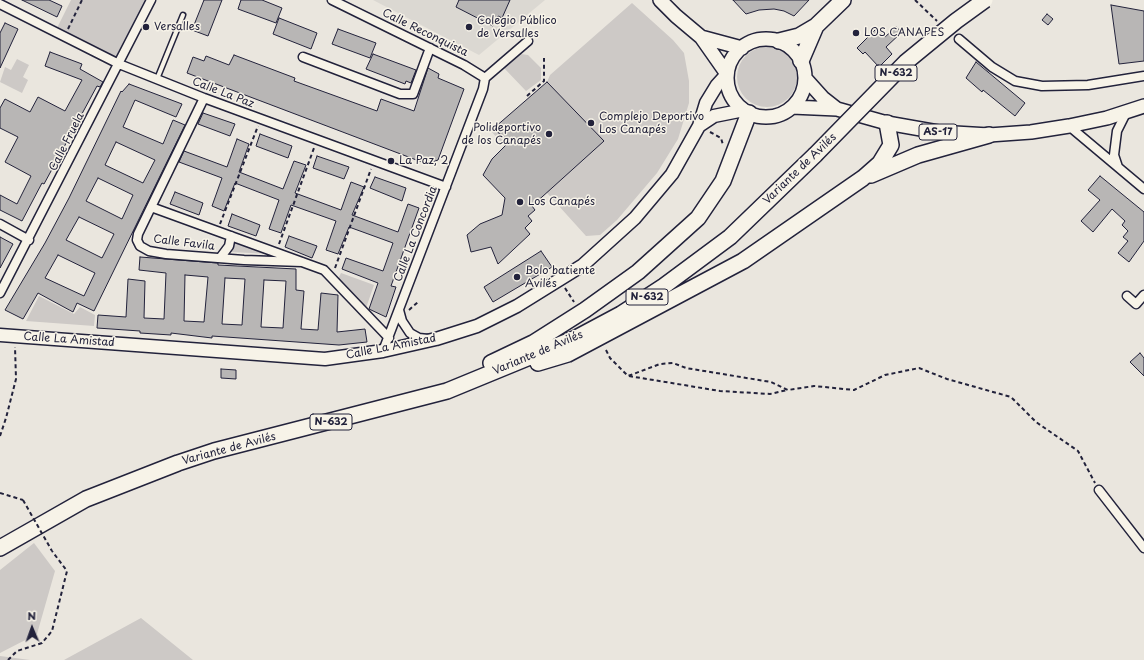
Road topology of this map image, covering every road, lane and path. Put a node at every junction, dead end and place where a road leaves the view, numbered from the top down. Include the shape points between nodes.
1 (82, 0) edge
2 (151, 0) edge
3 (332, 0) edge
4 (660, 0) edge
5 (843, 0) edge
6 (985, 0) edge
7 (0, 4) edge
8 (183, 15) dead end
9 (816, 26) junction
10 (64, 36) junction
11 (701, 37) junction
12 (959, 39) dead end
13 (528, 41) dead end
14 (779, 41) junction
15 (430, 48) junction
16 (742, 48) junction
17 (303, 57) dead end
18 (544, 58) dead end
19 (801, 61) junction
20 (119, 64) junction
21 (728, 74) junction
22 (1144, 76) edge
23 (485, 78) junction
24 (805, 78) junction
25 (157, 79) junction
26 (527, 96) dead end
27 (204, 98) junction
28 (1144, 106) edge
29 (792, 107) junction
30 (837, 109) junction
31 (747, 112) junction
32 (1126, 113) junction
33 (260, 119) junction
34 (887, 123) junction
35 (698, 126) junction
36 (1069, 126) junction
37 (989, 135) junction
38 (317, 140) junction
39 (724, 146) dead end
40 (374, 160) junction
41 (1118, 166) junction
42 (863, 178) junction
43 (446, 187) junction
44 (1144, 189) edge
45 (152, 207) junction
46 (0, 224) edge
47 (217, 231) junction
48 (231, 236) junction
49 (29, 240) junction
50 (276, 252) junction
51 (220, 258) junction
52 (302, 262) junction
53 (332, 278) junction
54 (560, 280) junction
55 (0, 293) edge
56 (1144, 295) edge
57 (1127, 296) dead end
58 (575, 304) dead end
59 (399, 310) junction
60 (0, 335) edge
61 (14, 336) junction
62 (389, 338) junction
63 (436, 340) junction
64 (606, 350) dead end
65 (383, 351) junction
66 (628, 376) junction
67 (788, 390) junction
68 (447, 391) junction
69 (0, 436) edge
70 (214, 451) junction
71 (1099, 490) joint
72 (0, 493) edge
73 (0, 548) edge
74 (1144, 548) edge
75 (8, 660) edge

1 - 10 path
2 - 20 street, Calle Fruela
3 - 15 street, Calle Reconquista
4 - 11 main road
5 - 9 highway
6 - 68 highway, Variante de Avilés / N-632, bridge via 906,62 730,237 658,290 621,314 576,338
7 - 10 street, Calle La Paz
8 - 25 lane
9 - 14 highway via 799,36
9 - 19 highway
10 - 20 street, Calle La Paz
11 - 16 main road
11 - 21 main road
12 - 22 street via 992,67 1015,81 1042,86 1088,85
13 - 23 street
14 - 16 main road via 765,39
14 - 19 main road, AS-17 via 793,50
15 - 17 street via 412,94 400,94
15 - 23 street, Calle Reconquista
16 - 21 main road via 734,57
18 - 26 path via 544,81
19 - 24 main road, AS-17
20 - 25 street, Calle La Paz
20 - 49 street, Calle Fruela
21 - 31 main road via 729,89 735,101
21 - 35 main road, Calle La Amistad via 716,85
23 - 43 street, Calle La Concordia
24 - 29 main road, AS-17 via 800,97
24 - 30 main road, AS-17
25 - 27 street, Calle La Paz
27 - 33 street, Calle La Paz
27 - 45 street, Calle Favila
28 - 32 main road, AS-17
29 - 30 main road, AS-17
29 - 31 main road, AS-17 via 773,116 757,116
30 - 34 main road, AS-17
31 - 35 main road via 714,116
31 - 70 highway via 723,181 698,218 638,272 585,310 533,343 467,374 387,399 299,422
32 - 36 main road, AS-17
32 - 41 street via 1117,131 1114,155
33 - 38 street, Calle La Paz
33 - 47 path
34 - 37 main road, AS-17 via 938,132
34 - 42 highway via 891,145 880,162
35 - 39 path via 721,138
35 - 54 main road, Calle La Amistad via 672,174 635,218 583,265
36 - 37 main road, AS-17
36 - 41 street
37 - 42 highway via 918,155
38 - 40 street, Calle La Paz
38 - 50 path
40 - 43 street, Calle La Paz
40 - 53 path
41 - 44 street
42 - 68 highway via 743,261 568,354
43 - 59 street, Calle La Concordia
45 - 47 street, Calle Favila
45 - 51 street, Calle Favila via 138,234 140,246 149,251
46 - 49 street
47 - 48 street, Calle Favila
48 - 50 street, Calle Favila
48 - 51 street, Calle Favila via 229,246
49 - 55 street, Calle Fruela
50 - 52 street, Calle Favila
51 - 52 street, Calle Favila
52 - 53 street, Calle Favila via 324,270
53 - 62 street, Calle Favila
54 - 58 path
54 - 63 main road, Calle La Amistad via 477,326
56 - 57 street via 1136,304
59 - 62 street, Calle La Concordia
59 - 63 street via 402,321 410,333 419,338
60 - 61 main road, Calle La Amistad
61 - 65 main road, Calle La Amistad via 325,359
61 - 69 path via 16,379
62 - 65 street, Calle La Concordia
63 - 65 main road, Calle La Amistad
64 - 66 path via 610,358
66 - 67 path via 720,391 770,394
66 - 67 path via 660,364 673,363 686,368 771,382
67 - 71 path via 814,386 854,390 885,375 919,368 947,379 1011,397 1036,422 1078,451
68 - 70 highway, Variante de Avilés / N-632
70 - 73 highway, Variante de Avilés / N-632 via 86,499
71 - 74 street
72 - 75 path, bridge via 23,500 52,551 67,571 52,631 42,643 17,651

